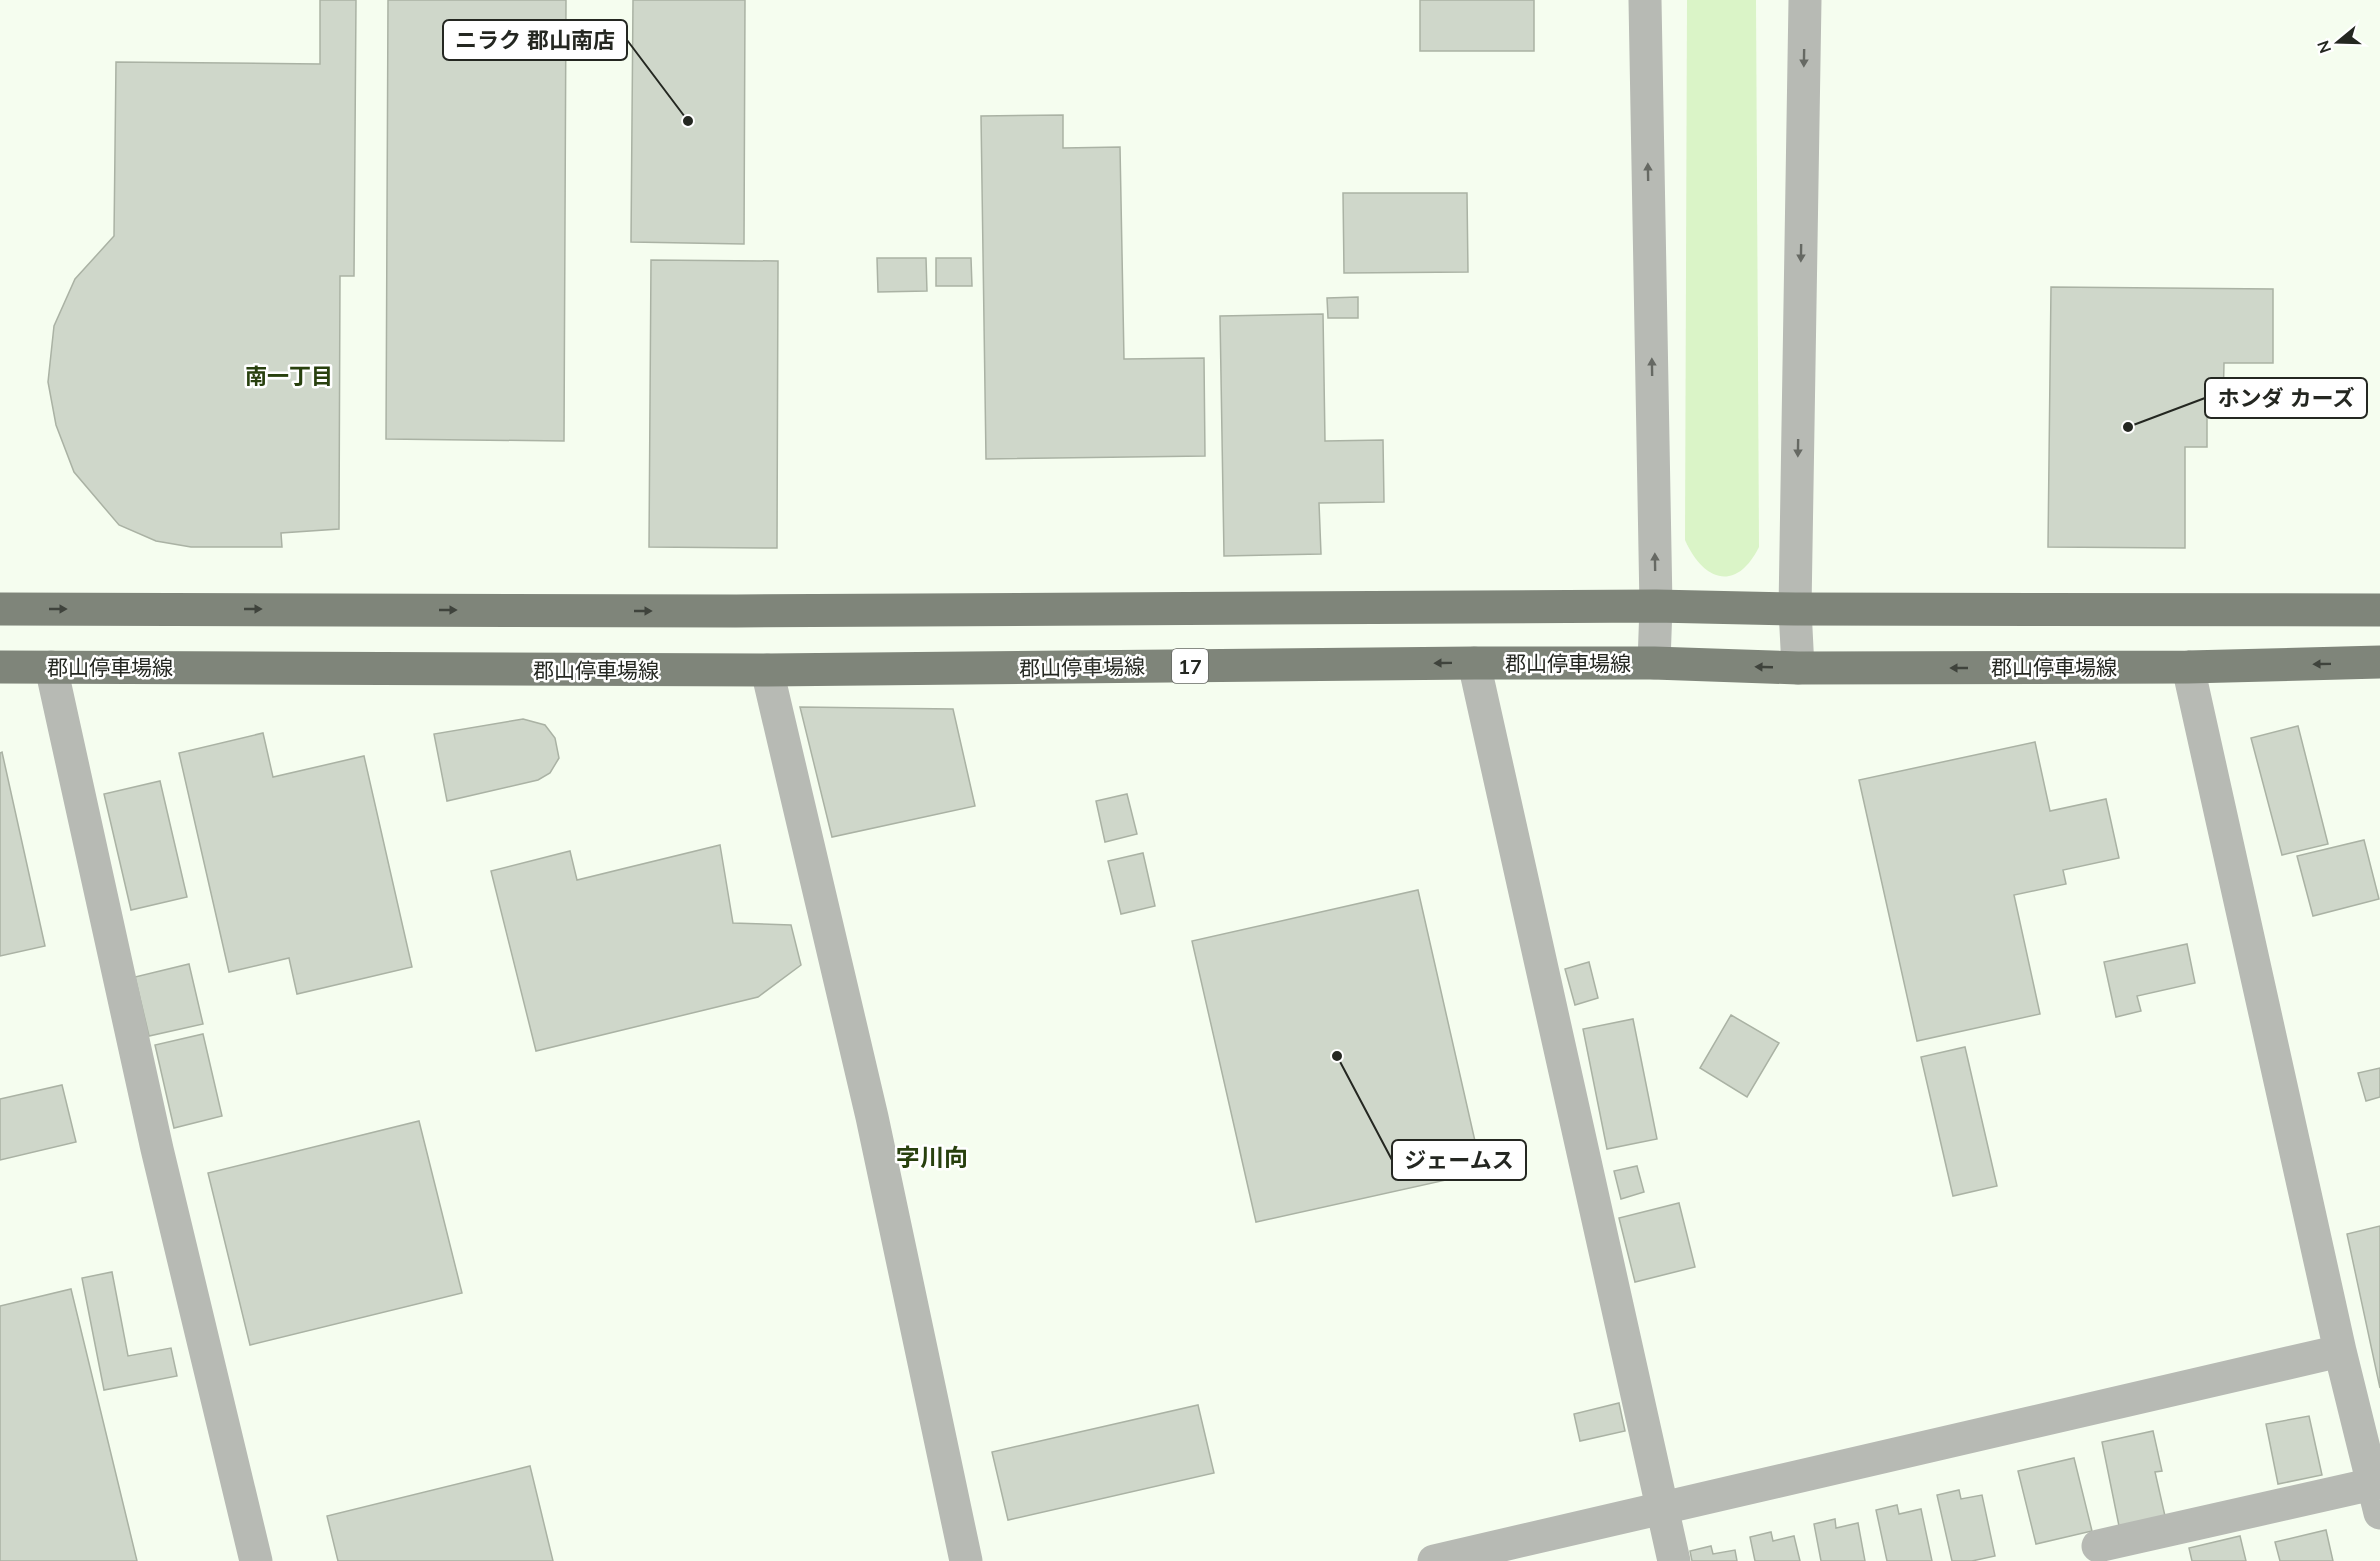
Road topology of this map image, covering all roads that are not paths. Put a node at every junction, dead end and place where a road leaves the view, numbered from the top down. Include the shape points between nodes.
1 (1645, 0) edge
2 (1805, 0) edge
3 (1656, 606) junction
4 (0, 609) edge
5 (1795, 609) junction
6 (2380, 610) edge
7 (2380, 662) edge
8 (1474, 663) junction
9 (1654, 663) junction
10 (0, 667) edge
11 (51, 667) junction
12 (2188, 667) junction
13 (1798, 668) junction
14 (767, 670) junction
15 (2340, 1351) junction
16 (2376, 1499) edge
17 (1662, 1508) junction
18 (2098, 1545) dead end
19 (256, 1561) edge
20 (966, 1561) edge
21 (1434, 1561) edge
22 (1674, 1561) edge

3 -> 1 street
2 -> 5 street
4 -> 3 main road via 736,611
3 - 5 main road
3 - 9 street
5 - 6 main road
5 - 13 street
7 -> 12 main road, 郡山停車場線 / 17
8 - 9 main road, 郡山停車場線 / 17
8 -> 14 main road, 郡山停車場線 / 17
8 - 17 street
13 -> 9 main road, 郡山停車場線 / 17
10 - 11 main road, 郡山停車場線 / 17
11 - 14 main road, 郡山停車場線 / 17
11 - 19 street via 157,1149
12 -> 13 main road, 郡山停車場線 / 17
12 - 15 street
14 - 20 street via 872,1117
15 - 16 street
15 - 17 street
16 - 18 street
17 - 21 street
17 - 22 street

